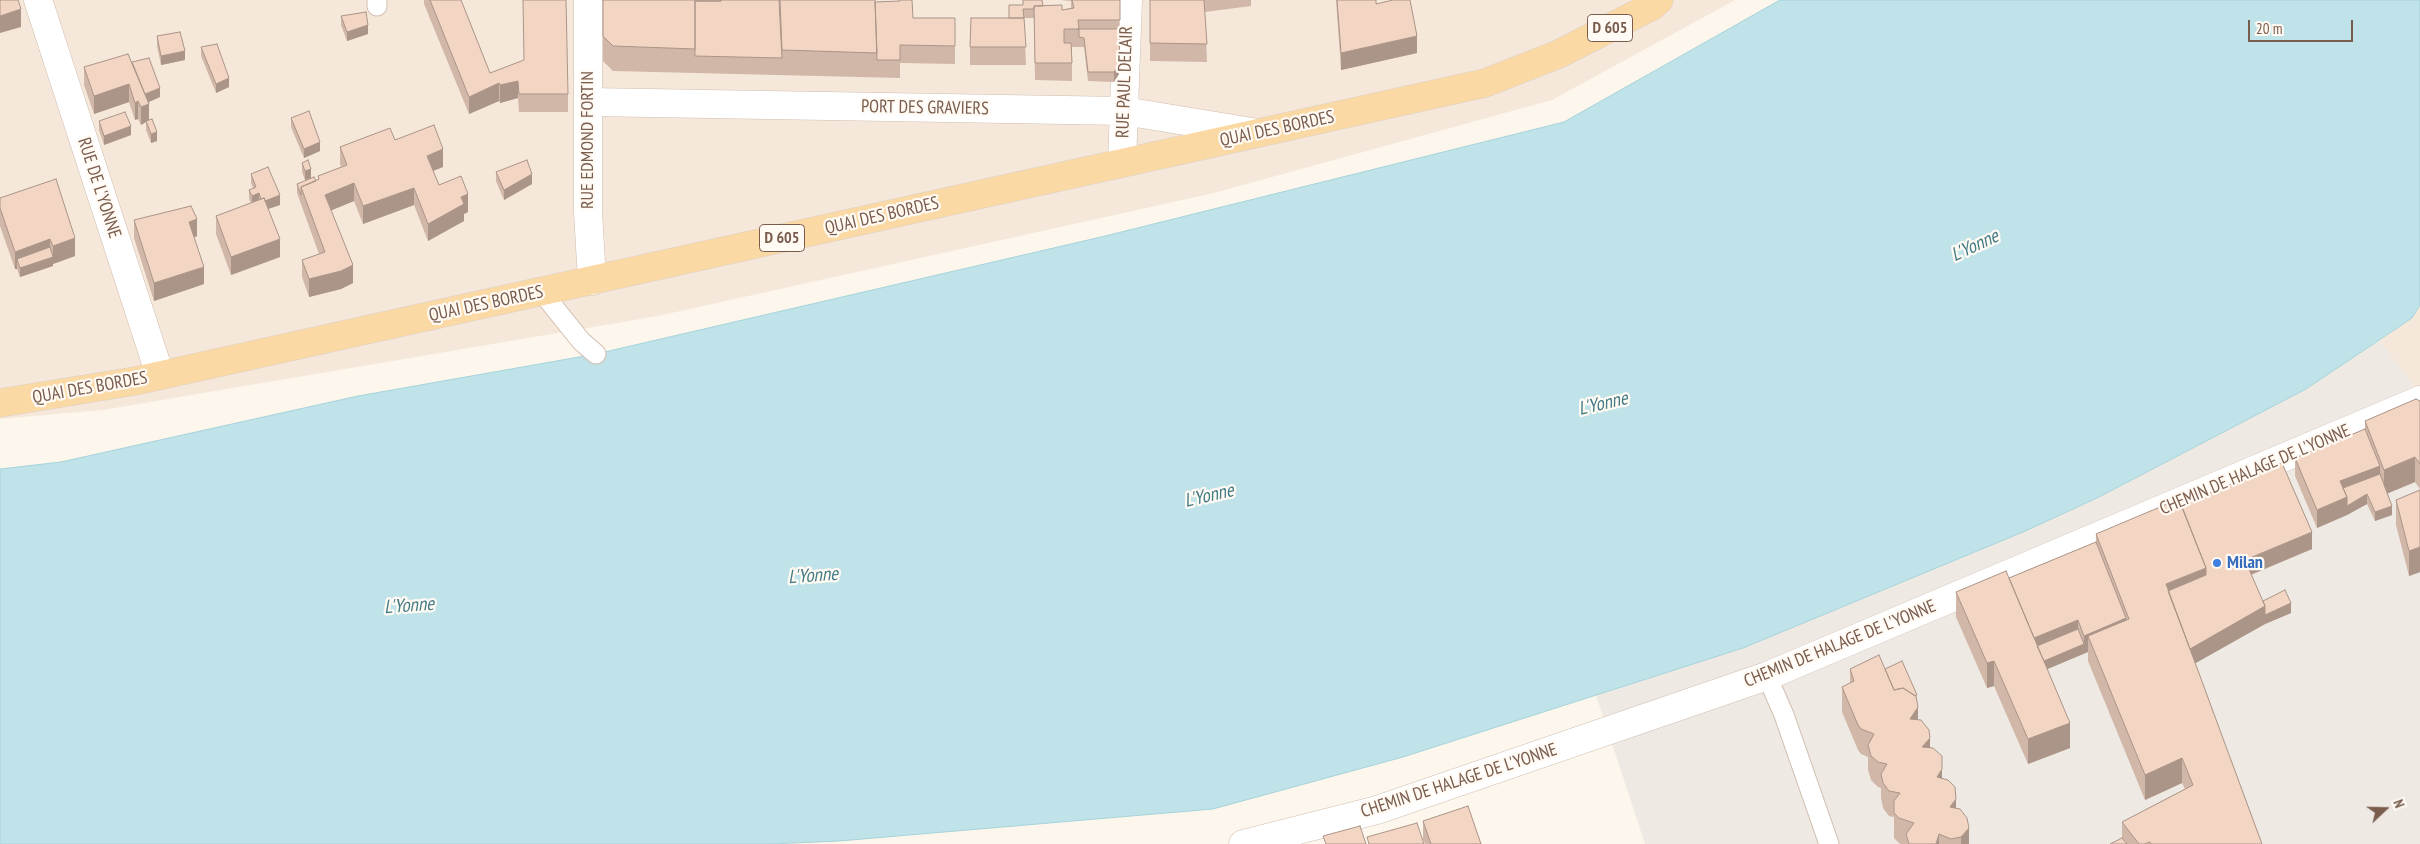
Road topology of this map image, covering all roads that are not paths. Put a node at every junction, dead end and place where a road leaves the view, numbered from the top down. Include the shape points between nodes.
1 (38, 0) edge
2 (588, 0) edge
3 (1128, 0) edge
4 (1661, 2) edge
5 (589, 102) junction
6 (1124, 112) junction
7 (1258, 133) junction
8 (1122, 163) junction
9 (592, 281) junction
10 (541, 291) junction
11 (596, 354) dead end
12 (160, 375) junction
13 (2420, 400) edge
14 (0, 403) edge
15 (1767, 676) junction
16 (1243, 844) edge
17 (1828, 844) edge

1 - 12 street, RUE DE L'YONNE
2 - 5 street, RUE EDMOND FORTIN
3 - 6 street, RUE PAUL DELAIR
4 - 7 main road, QUAI DES BORDES / D 605 via 1559,54 1485,83
5 - 6 street, PORT DES GRAVIERS
5 - 9 street, RUE EDMOND FORTIN
6 - 7 street, PORT DES GRAVIERS
6 - 8 street, RUE PAUL DELAIR
7 - 8 main road, QUAI DES BORDES / D 605
8 - 9 main road, QUAI DES BORDES / D 605
9 - 10 main road, QUAI DES BORDES / D 605
10 - 11 lane via 581,341
10 - 12 main road, QUAI DES BORDES / D 605
12 - 14 main road, QUAI DES BORDES / D 605
13 - 15 street, CHEMIN DE HALAGE DE L'YONNE
15 - 16 street, CHEMIN DE HALAGE DE L'YONNE via 1377,810
15 - 17 lane via 1784,715

